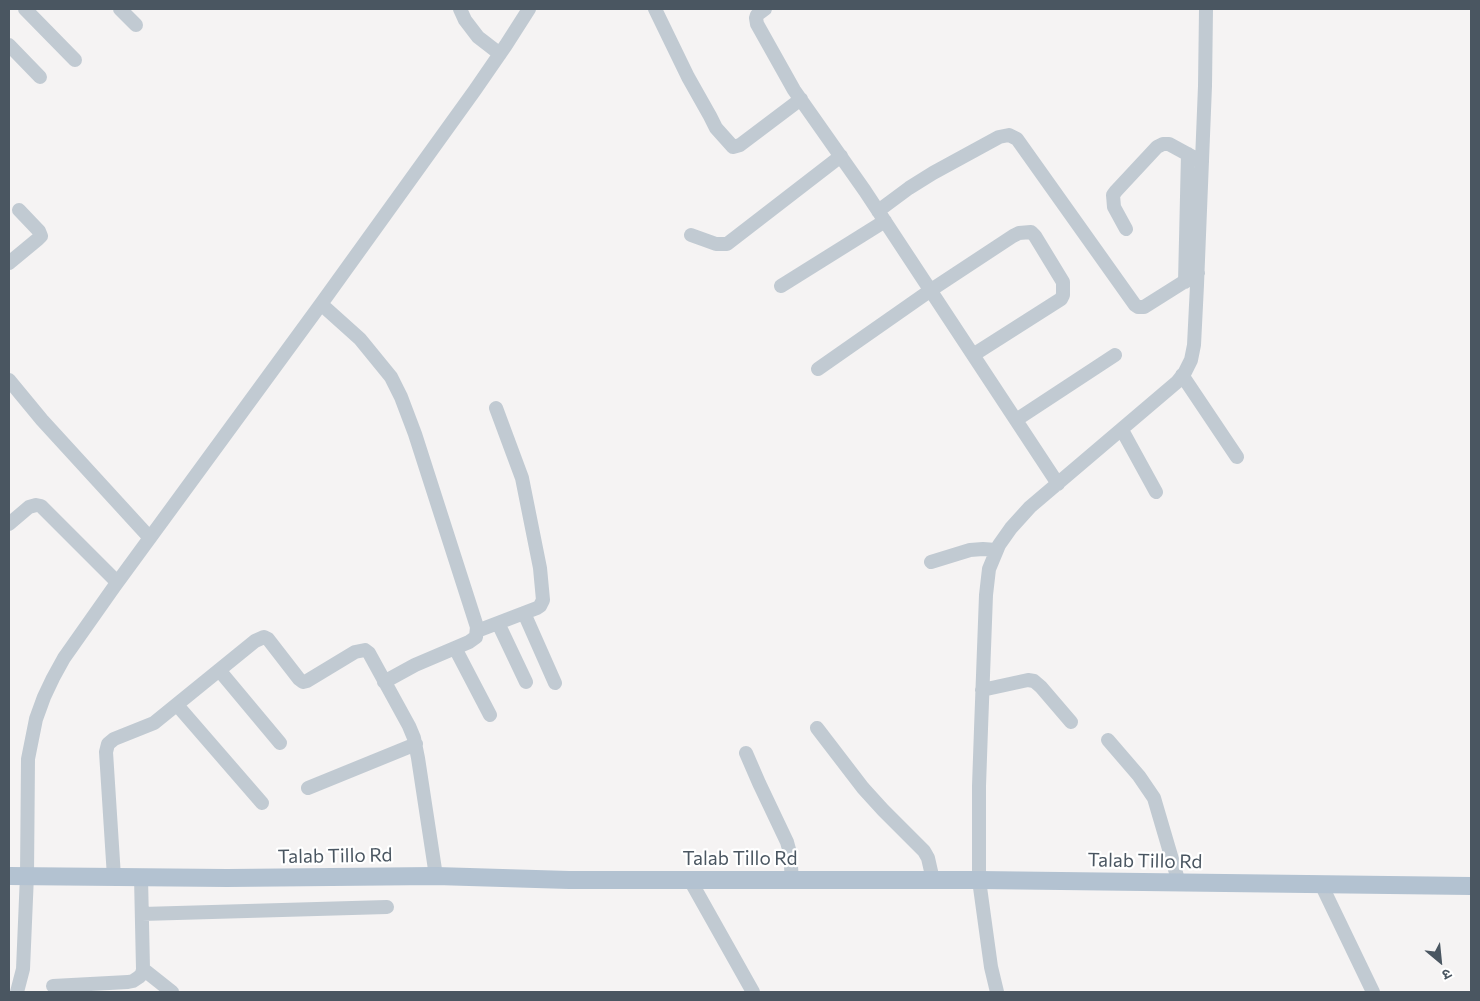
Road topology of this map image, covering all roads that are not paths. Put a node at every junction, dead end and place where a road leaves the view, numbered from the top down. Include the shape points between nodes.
1 (25, 9) edge
2 (120, 9) edge
3 (460, 9) edge
4 (529, 9) edge
5 (655, 9) edge
6 (765, 9) edge
7 (1206, 9) edge
8 (136, 25) dead end
9 (9, 45) edge
10 (500, 54) junction
11 (75, 60) dead end
12 (40, 77) dead end
13 (801, 99) junction
14 (841, 156) junction
15 (1194, 158) junction
16 (19, 210) dead end
17 (882, 216) junction
18 (1126, 230) dead end
19 (691, 235) dead end
20 (9, 263) edge
21 (1191, 278) junction
22 (782, 286) dead end
23 (930, 290) junction
24 (321, 304) junction
25 (973, 355) junction
26 (1115, 355) dead end
27 (818, 369) dead end
28 (1182, 375) junction
29 (9, 380) edge
30 (496, 408) dead end
31 (1016, 420) junction
32 (1122, 430) junction
33 (1238, 457) dead end
34 (1058, 484) junction
35 (1156, 492) dead end
36 (9, 524) edge
37 (150, 538) junction
38 (990, 549) junction
39 (931, 562) dead end
40 (117, 582) junction
41 (524, 613) junction
42 (498, 623) junction
43 (477, 631) junction
44 (455, 648) junction
45 (219, 670) junction
46 (384, 682) junction
47 (526, 682) dead end
48 (556, 683) dead end
49 (982, 690) junction
50 (177, 705) junction
51 (490, 714) dead end
52 (1071, 722) dead end
53 (817, 728) dead end
54 (1108, 740) dead end
55 (280, 743) dead end
56 (416, 744) junction
57 (746, 754) dead end
58 (308, 788) dead end
59 (262, 803) dead end
60 (9, 876) edge
61 (27, 876) junction
62 (436, 876) junction
63 (114, 877) junction
64 (142, 877) junction
65 (690, 880) junction
66 (792, 880) junction
67 (933, 880) junction
68 (979, 880) junction
69 (1179, 883) junction
70 (1321, 884) junction
71 (1471, 886) edge
72 (387, 907) dead end
73 (142, 914) junction
74 (143, 969) junction
75 (53, 986) dead end
76 (17, 992) edge
77 (172, 992) edge
78 (753, 992) edge
79 (997, 992) edge
80 (1373, 992) edge

1 - 11 street
2 - 8 street
3 - 10 street via 478,37
4 - 10 street
5 - 13 street via 716,128 732,147 740,146
6 - 13 street via 757,15 757,24
7 - 15 street
9 - 12 street
10 - 24 street
13 - 14 street
14 - 17 street
14 - 19 street via 730,242 720,245
15 - 18 street via 1169,144 1160,145 1116,191 1114,207
15 - 21 street
16 - 20 street via 41,236
17 - 21 street via 909,188 999,137 1009,135 1017,139 1135,305 1144,307
17 - 22 street
17 - 23 street
21 - 28 street via 1194,344 1191,360
23 - 25 street
23 - 25 street via 1013,236 1030,232 1035,236 1063,282 1061,299
23 - 27 street
24 - 37 street
24 - 43 street via 360,339 385,369 401,397 416,434
25 - 31 street
26 - 31 street
28 - 32 street
28 - 33 street
29 - 37 street
30 - 41 street via 522,478 540,568 544,600 537,608
31 - 34 street
32 - 34 street
32 - 35 street
34 - 38 street via 1030,507
36 - 40 street via 29,507 41,506
37 - 40 street
38 - 39 street via 964,552
38 - 49 street
40 - 61 street via 64,658 36,719 28,759
41 - 42 street
41 - 48 street
42 - 43 street
42 - 47 street
43 - 44 street via 476,637
44 - 46 street
44 - 51 street
45 - 46 street via 264,637 301,681 355,652 365,650
45 - 50 street
45 - 55 street
46 - 56 street
49 - 52 street via 1034,681
49 - 68 street
50 - 59 street
50 - 63 street via 154,723 114,739 106,747
53 - 67 street via 863,788 924,851
54 - 69 street via 1154,798
56 - 58 street
56 - 62 street
57 - 66 street via 787,842
60 - 61 main road, Talab Tillo Rd
61 - 63 main road, Talab Tillo Rd
61 - 76 street via 23,969
62 - 64 main road, Talab Tillo Rd
62 - 65 main road, Talab Tillo Rd
63 - 64 main road, Talab Tillo Rd
64 - 73 street
65 - 66 main road, Talab Tillo Rd
65 - 78 street
66 - 67 main road, Talab Tillo Rd
67 - 68 main road, Talab Tillo Rd
68 - 69 main road, Talab Tillo Rd
68 - 79 street
69 - 70 main road, Talab Tillo Rd
70 - 71 main road, Talab Tillo Rd
70 - 80 street
72 - 73 street
73 - 74 street
74 - 75 street via 140,977 128,982
74 - 77 street

